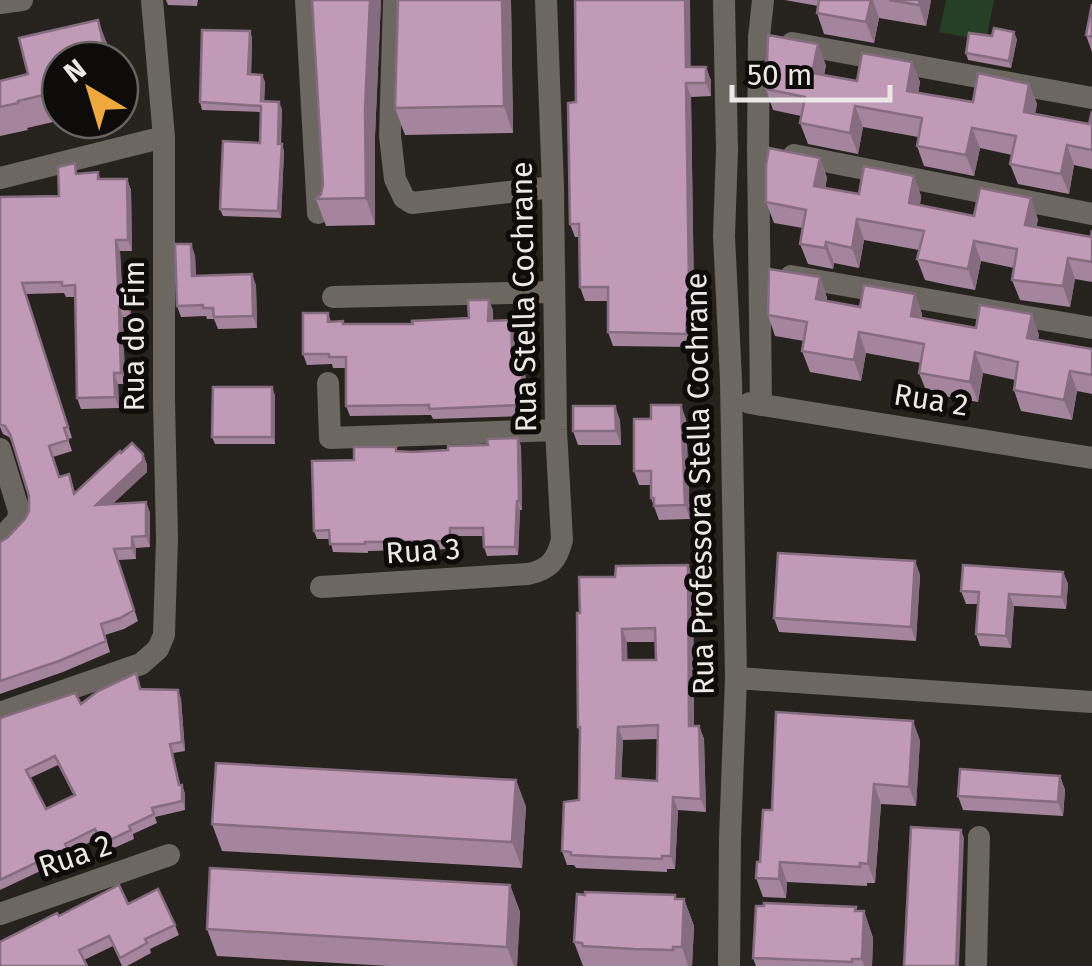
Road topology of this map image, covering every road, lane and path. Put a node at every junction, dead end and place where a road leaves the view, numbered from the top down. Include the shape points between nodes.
1 (22, 0) edge
2 (152, 0) edge
3 (306, 0) edge
4 (394, 0) edge
5 (546, 0) edge
6 (724, 0) edge
7 (764, 0) edge
8 (0, 4) edge
9 (759, 37) junction
10 (1092, 98) edge
11 (164, 137) junction
12 (758, 148) junction
13 (727, 150) junction
14 (0, 178) edge
15 (553, 187) junction
16 (318, 214) edge
17 (1092, 214) edge
18 (758, 271) junction
19 (554, 292) junction
20 (333, 297) dead end
21 (1092, 328) edge
22 (328, 383) dead end
23 (732, 400) junction
24 (760, 405) junction
25 (556, 430) junction
26 (0, 450) edge
27 (1092, 458) edge
28 (0, 539) edge
29 (528, 574) joint
30 (321, 588) dead end
31 (736, 678) junction
32 (1092, 702) edge
33 (0, 713) edge
34 (980, 837) dead end
35 (169, 855) dead end
36 (0, 914) edge
37 (729, 966) edge
38 (976, 966) edge

1 - 8 street
2 - 11 street, Rua do Fim
3 - 16 street
4 - 15 street via 390,136 404,198
5 - 15 street, Rua Stella Cochrane
6 - 13 street, Rua Professora Stella Cochrane
7 - 9 street, Rua Professora Stella Cochrane
9 - 10 street
9 - 12 street, Rua Professora Stella Cochrane
11 - 14 street
11 - 33 street, Rua do Fim via 162,642 141,664
12 - 13 street
12 - 17 street
12 - 18 street, Rua Professora Stella Cochrane
13 - 23 street, Rua Professora Stella Cochrane
15 - 19 street, Rua Stella Cochrane
18 - 21 street
18 - 24 street
19 - 20 street
19 - 25 street, Rua Stella Cochrane
22 - 25 street via 330,438
23 - 24 street, Rua 2
23 - 31 street, Rua Professora Stella Cochrane
24 - 27 street, Rua 2
25 - 29 street, Rua Stella Cochrane via 562,540 553,564
26 - 28 street via 20,511
29 - 30 street, Rua 3
31 - 32 street
31 - 37 street, Rua Professora Stella Cochrane
34 - 38 street
35 - 36 street, Rua 2

